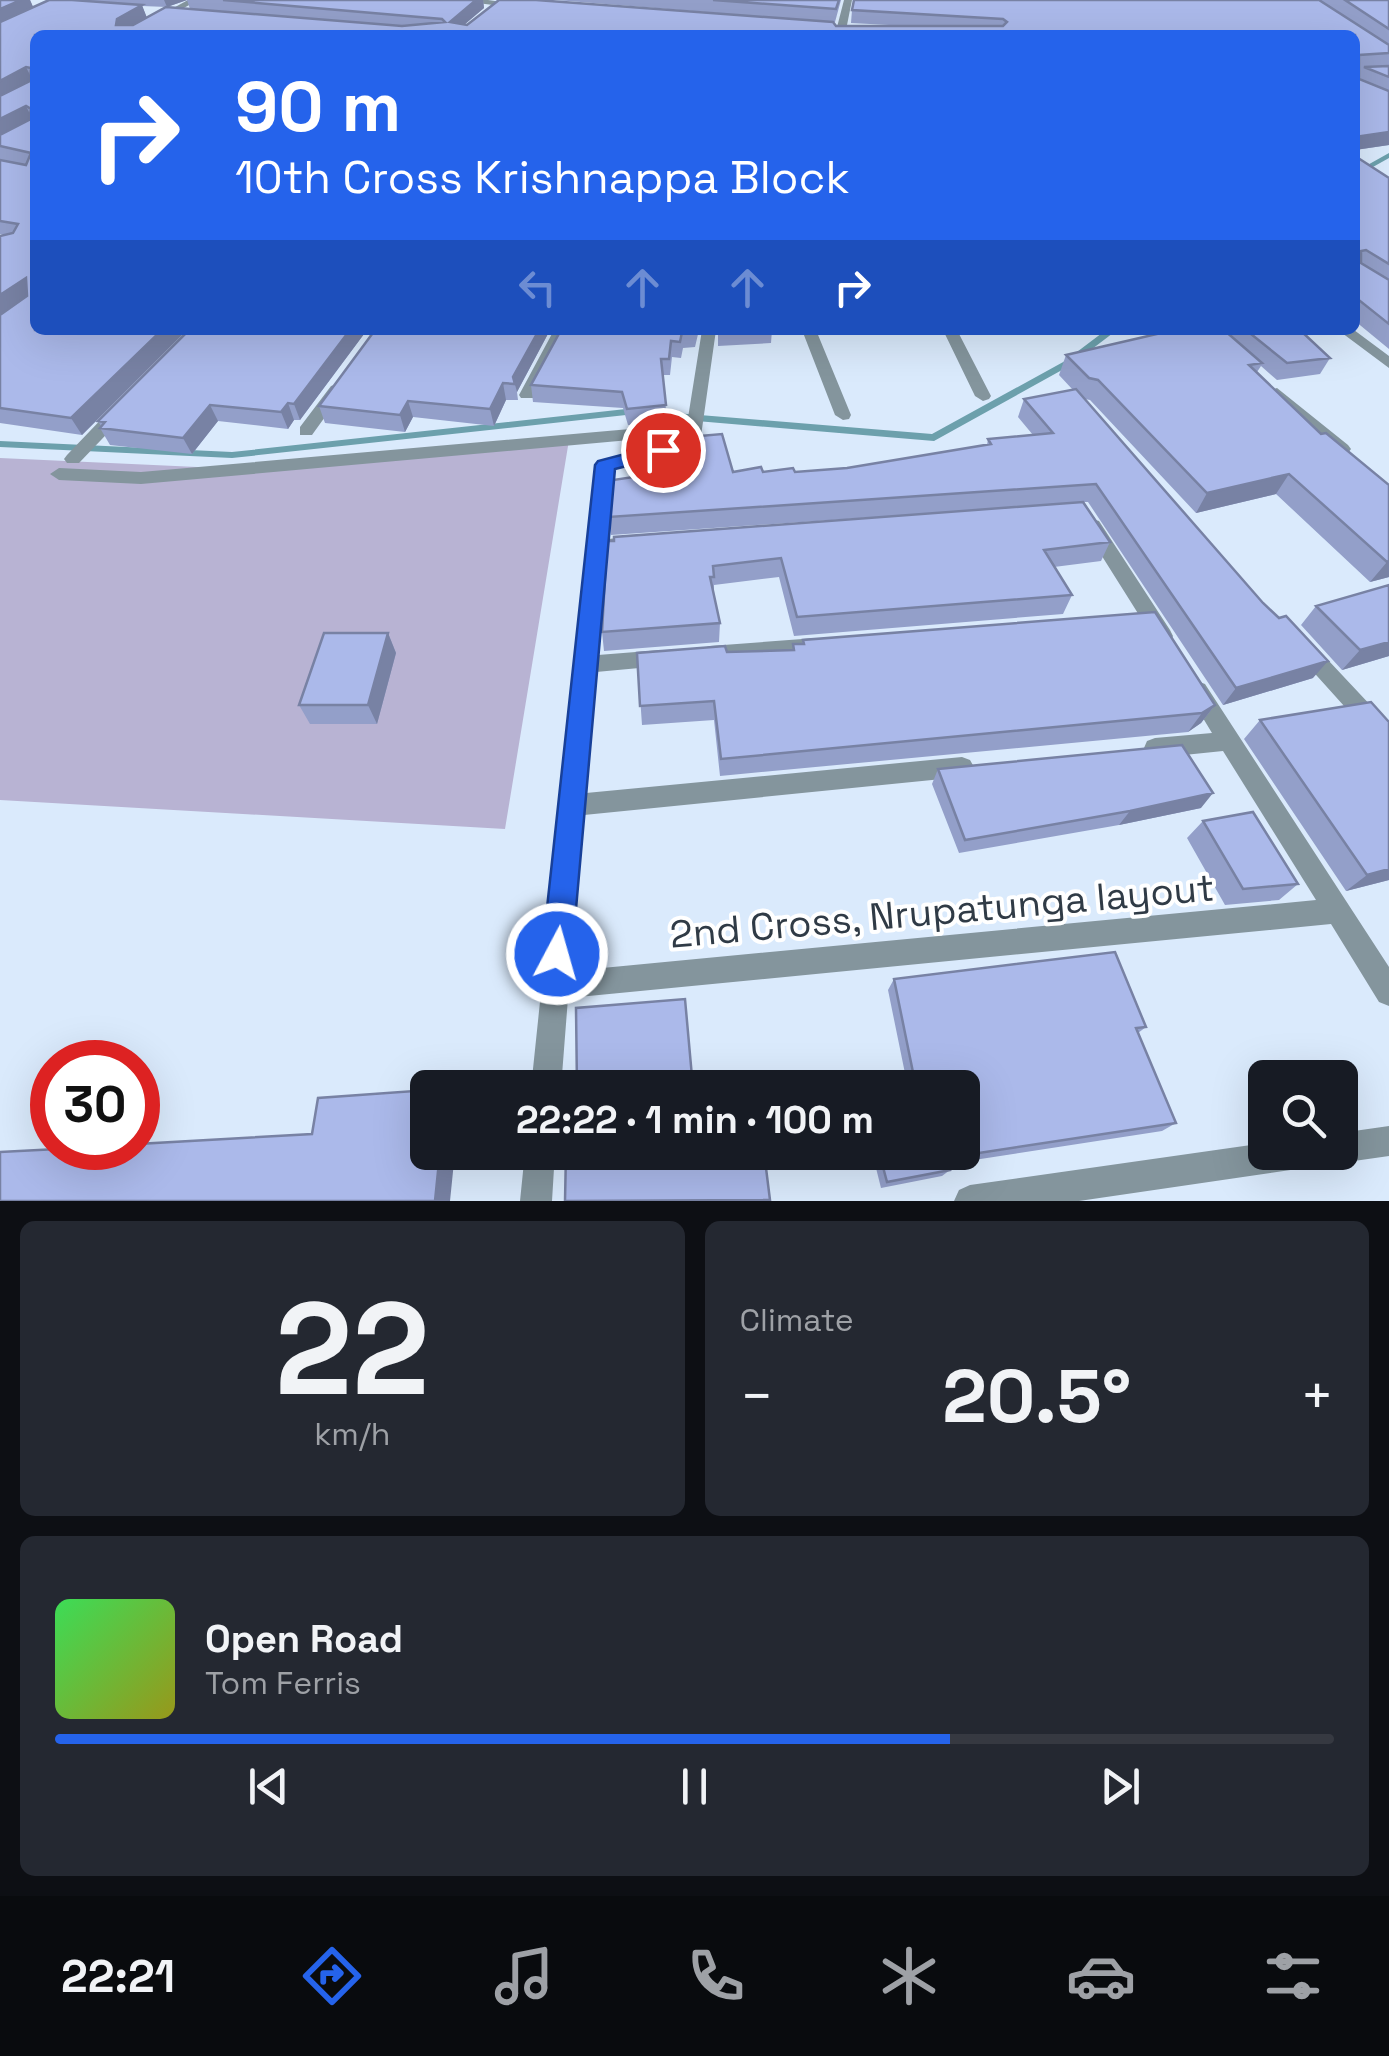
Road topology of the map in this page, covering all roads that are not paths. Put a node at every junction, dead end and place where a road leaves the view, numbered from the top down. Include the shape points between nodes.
1 (194, 0) edge
2 (456, 0) edge
3 (848, 0) edge
4 (503, 2) edge
5 (540, 6) edge
6 (488, 14) edge
7 (145, 15) edge
8 (163, 16) junction
9 (195, 19) edge
10 (822, 28) edge
11 (139, 30) edge
12 (832, 30) edge
13 (841, 30) edge
14 (1389, 72) edge
15 (1360, 74) edge
16 (558, 335) edge
17 (708, 335) edge
18 (811, 335) edge
19 (952, 335) edge
20 (1352, 335) edge
21 (1389, 363) edge
22 (348, 374) edge
23 (1261, 379) edge
24 (527, 395) edge
25 (983, 396) dead end
26 (132, 398) edge
27 (696, 414) junction
28 (843, 415) dead end
29 (306, 432) dead end
30 (73, 458) dead end
31 (1360, 466) edge
32 (58, 474) dead end
33 (1082, 510) edge
34 (656, 542) edge
35 (597, 547) junction
36 (1295, 639) edge
37 (840, 644) edge
38 (586, 664) junction
39 (1389, 740) edge
40 (1230, 741) junction
41 (1133, 750) edge
42 (978, 766) edge
43 (571, 806) junction
44 (1338, 910) junction
45 (554, 986) junction
46 (1389, 992) edge
47 (547, 1070) edge
48 (1389, 1142) edge
49 (1358, 1146) edge
50 (1248, 1161) edge
51 (539, 1170) edge
52 (536, 1201) edge
53 (970, 1201) edge

1 - 8 street
2 - 4 street
3 - 13 street
4 - 5 street
4 - 6 street
7 - 8 street
8 - 9 street
8 - 11 street
10 - 12 street
14 - 15 street
16 - 24 street
17 - 27 street
18 - 28 street
19 - 25 street
20 - 21 street
22 - 29 street
23 - 31 street
26 - 30 street
27 - 32 street via 141,478
27 - 35 street via 692,443 605,465
33 - 40 street via 1142,620 1176,657
34 - 35 street
35 - 38 street
36 - 39 street
37 - 38 street
38 - 43 street
40 - 41 street
40 - 44 street
42 - 43 street
43 - 45 street
44 - 45 street, 2nd Cross, Nrupatunga layout
44 - 46 street
45 - 47 street
48 - 49 street
50 - 53 street
51 - 52 street

